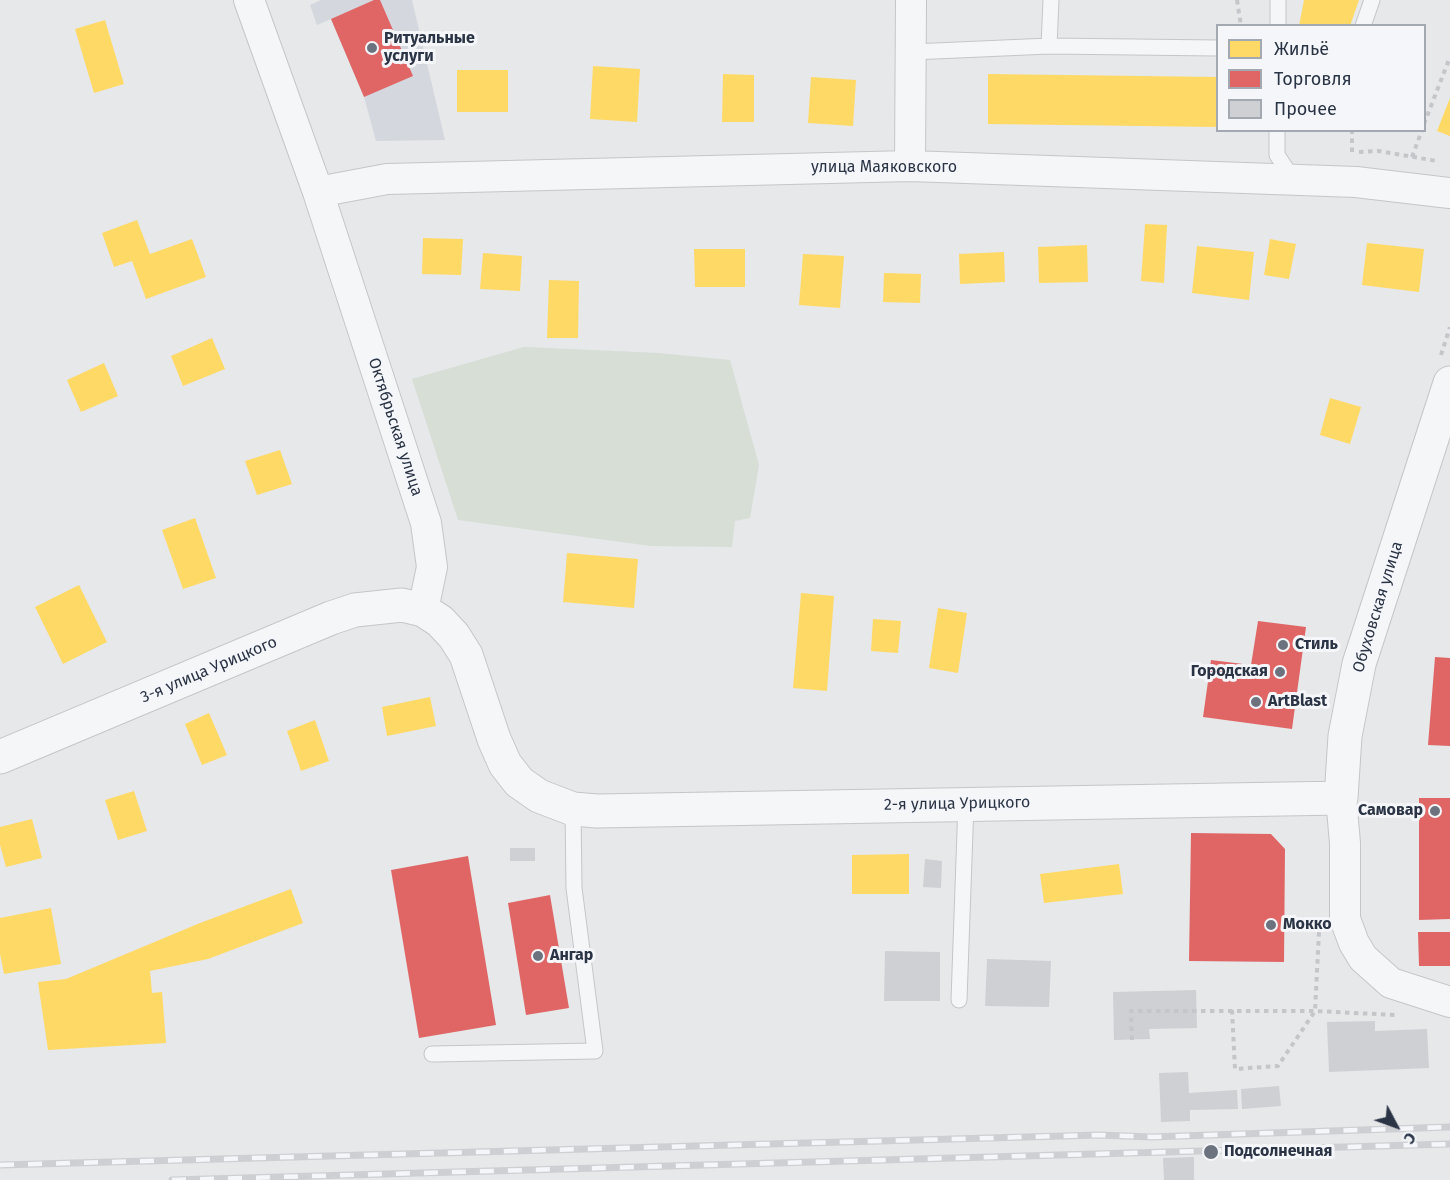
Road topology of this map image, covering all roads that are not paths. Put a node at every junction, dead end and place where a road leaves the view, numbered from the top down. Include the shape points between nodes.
1 (249, 0) edge
2 (911, 0) edge
3 (1051, 0) edge
4 (1278, 0) edge
5 (1372, 0) edge
6 (1278, 24) edge
7 (1363, 24) edge
8 (1049, 46) junction
9 (1216, 48) edge
10 (912, 52) junction
11 (1277, 132) edge
12 (910, 166) junction
13 (1293, 179) junction
14 (318, 192) junction
15 (1450, 194) edge
16 (1450, 383) edge
17 (423, 610) junction
18 (0, 758) edge
19 (1341, 798) junction
20 (966, 803) junction
21 (573, 809) junction
22 (959, 1000) dead end
23 (1450, 1002) edge
24 (432, 1054) dead end

1 - 14 street, Октябрьская улица
2 - 10 street
3 - 8 lane
4 - 6 lane
5 - 7 lane
8 - 9 lane
8 - 10 lane
10 - 12 street
11 - 13 lane via 1277,155
12 - 13 street, улица Маяковского
12 - 14 street, улица Маяковского via 387,178
13 - 15 street, улица Маяковского via 1356,182
14 - 17 street, Октябрьская улица via 426,523 432,567
16 - 19 street, Обуховская улица via 1359,664 1346,736
17 - 18 street, 3-я улица Урицкого via 402,605 355,610
17 - 21 street via 440,621 466,655 505,764 528,789
19 - 20 street, 2-я улица Урицкого
19 - 23 street, Обуховская улица via 1345,919 1359,951 1391,983
20 - 21 street, 2-я улица Урицкого
20 - 22 lane
21 - 24 lane via 574,888 595,1051

